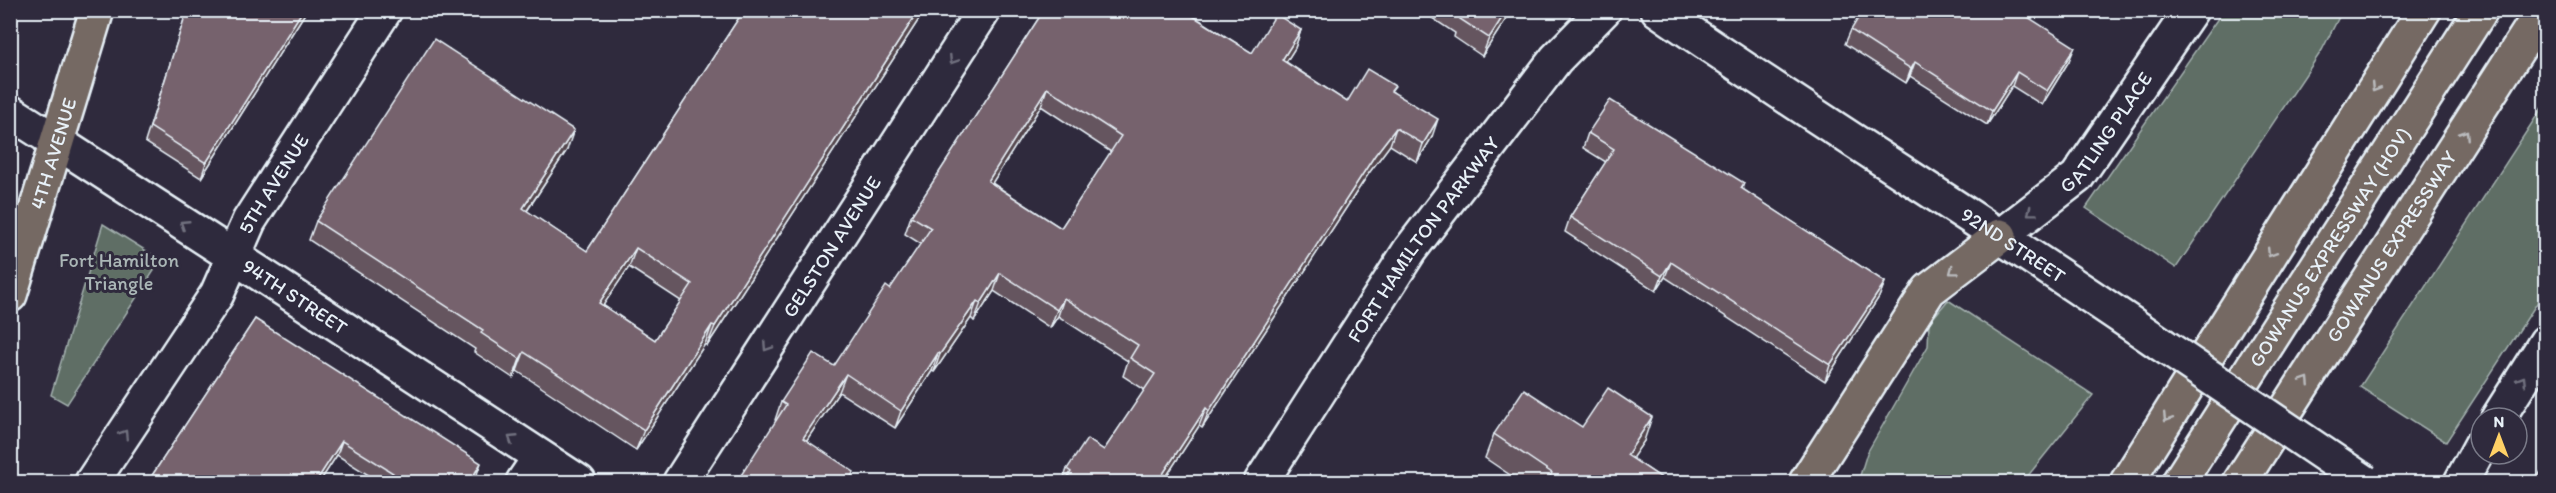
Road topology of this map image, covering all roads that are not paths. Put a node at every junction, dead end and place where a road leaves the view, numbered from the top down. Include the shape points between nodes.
1 (97, 10) edge
2 (385, 10) edge
3 (984, 10) edge
4 (1605, 10) edge
5 (1658, 10) edge
6 (2191, 10) edge
7 (2424, 10) edge
8 (2481, 10) edge
9 (2543, 10) edge
10 (10, 112) edge
11 (57, 142) junction
12 (2000, 236) junction
13 (234, 256) junction
14 (10, 295) edge
15 (2546, 342) edge
16 (2506, 406) edge
17 (1844, 425) junction
18 (2470, 466) edge
19 (532, 470) edge
20 (2127, 482) edge
21 (92, 483) edge
22 (579, 483) edge
23 (680, 483) edge
24 (1261, 483) edge
25 (1806, 483) edge
26 (1825, 483) edge
27 (2179, 483) edge
28 (2240, 483) edge
29 (2366, 483) edge
30 (2461, 483) edge

1 - 11 main road, 4TH AVENUE
2 - 13 street, 5TH AVENUE via 249,221
3 -> 23 street, GELSTON AVENUE
4 - 24 street, FORT HAMILTON PARKWAY via 1556,59 1410,250
5 - 12 street, 92ND STREET via 1806,112
6 -> 12 street, GATLING PLACE via 2077,177
7 -> 20 main road
8 - 27 main road, GOWANUS EXPRESSWAY (HOV)
28 -> 9 main road, GOWANUS EXPRESSWAY
10 - 11 street, 94TH STREET
13 -> 11 street, 94TH STREET
11 - 14 main road, 4TH AVENUE
12 -> 17 main road via 1929,291
12 - 29 street, 92ND STREET, bridge
19 -> 13 street, 94TH STREET
21 -> 13 street, 5TH AVENUE via 217,294
16 -> 15 street
17 - 25 main road
17 - 26 main road
18 - 30 street
19 - 22 street, 94TH STREET

